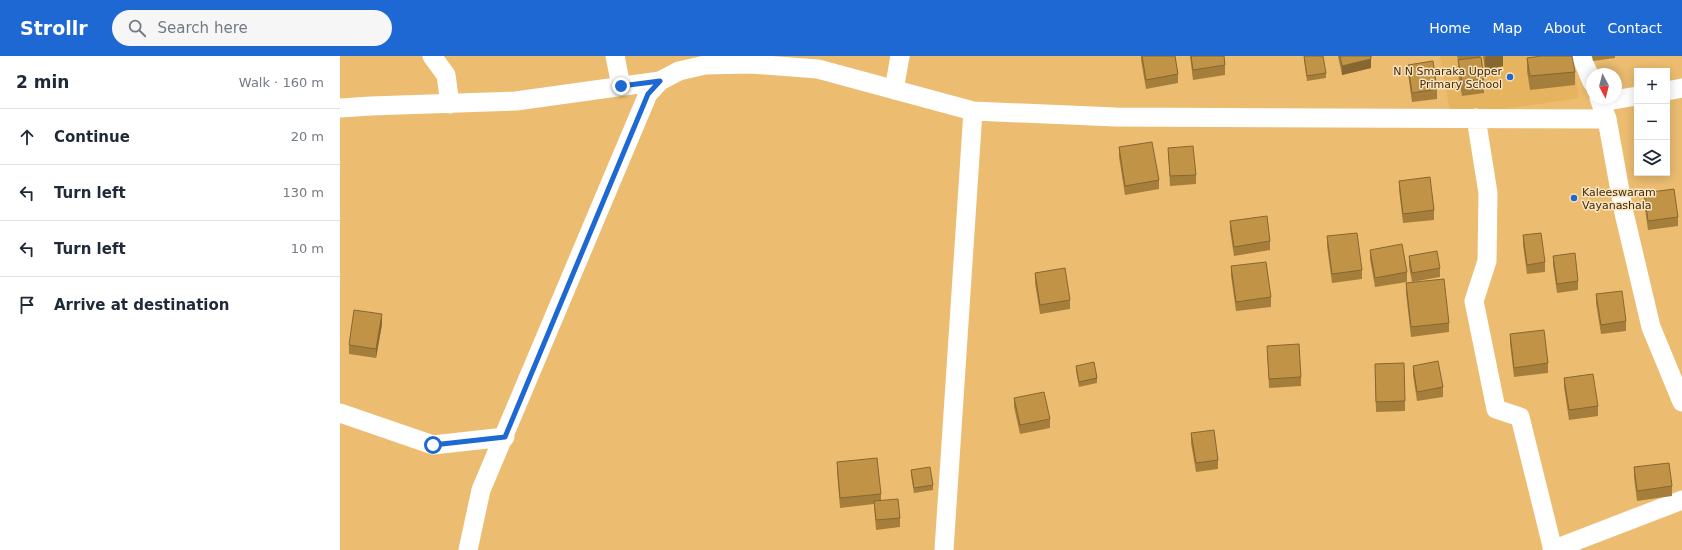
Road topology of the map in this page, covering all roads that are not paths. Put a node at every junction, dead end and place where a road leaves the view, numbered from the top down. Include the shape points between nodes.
1 (432, 56) edge
2 (615, 56) edge
3 (900, 56) edge
4 (1581, 56) edge
5 (1586, 68) edge
6 (660, 81) junction
7 (621, 86) junction
8 (1682, 88) edge
9 (894, 90) junction
10 (1670, 90) edge
11 (1634, 97) edge
12 (450, 104) junction
13 (1602, 107) edge
14 (340, 108) edge
15 (974, 111) junction
16 (1476, 118) junction
17 (1682, 402) edge
18 (340, 413) edge
19 (505, 437) junction
20 (1682, 500) edge
21 (468, 550) edge
22 (944, 550) edge
23 (1552, 550) edge

1 - 12 street via 446,75
2 - 7 street
3 - 9 street
4 - 5 street
6 - 7 street
6 - 9 street via 679,71 706,65 751,64 818,69
6 - 19 street via 648,94
7 - 12 street via 516,101
8 - 10 street
9 - 15 street
11 - 13 street
12 - 14 street
13 - 16 street
13 - 17 street via 1651,327
15 - 16 street via 1116,117
15 - 22 street
16 - 23 street via 1488,193 1487,261 1474,301 1496,409 1520,417
18 - 19 street via 433,445
19 - 21 street via 481,490
20 - 23 street

